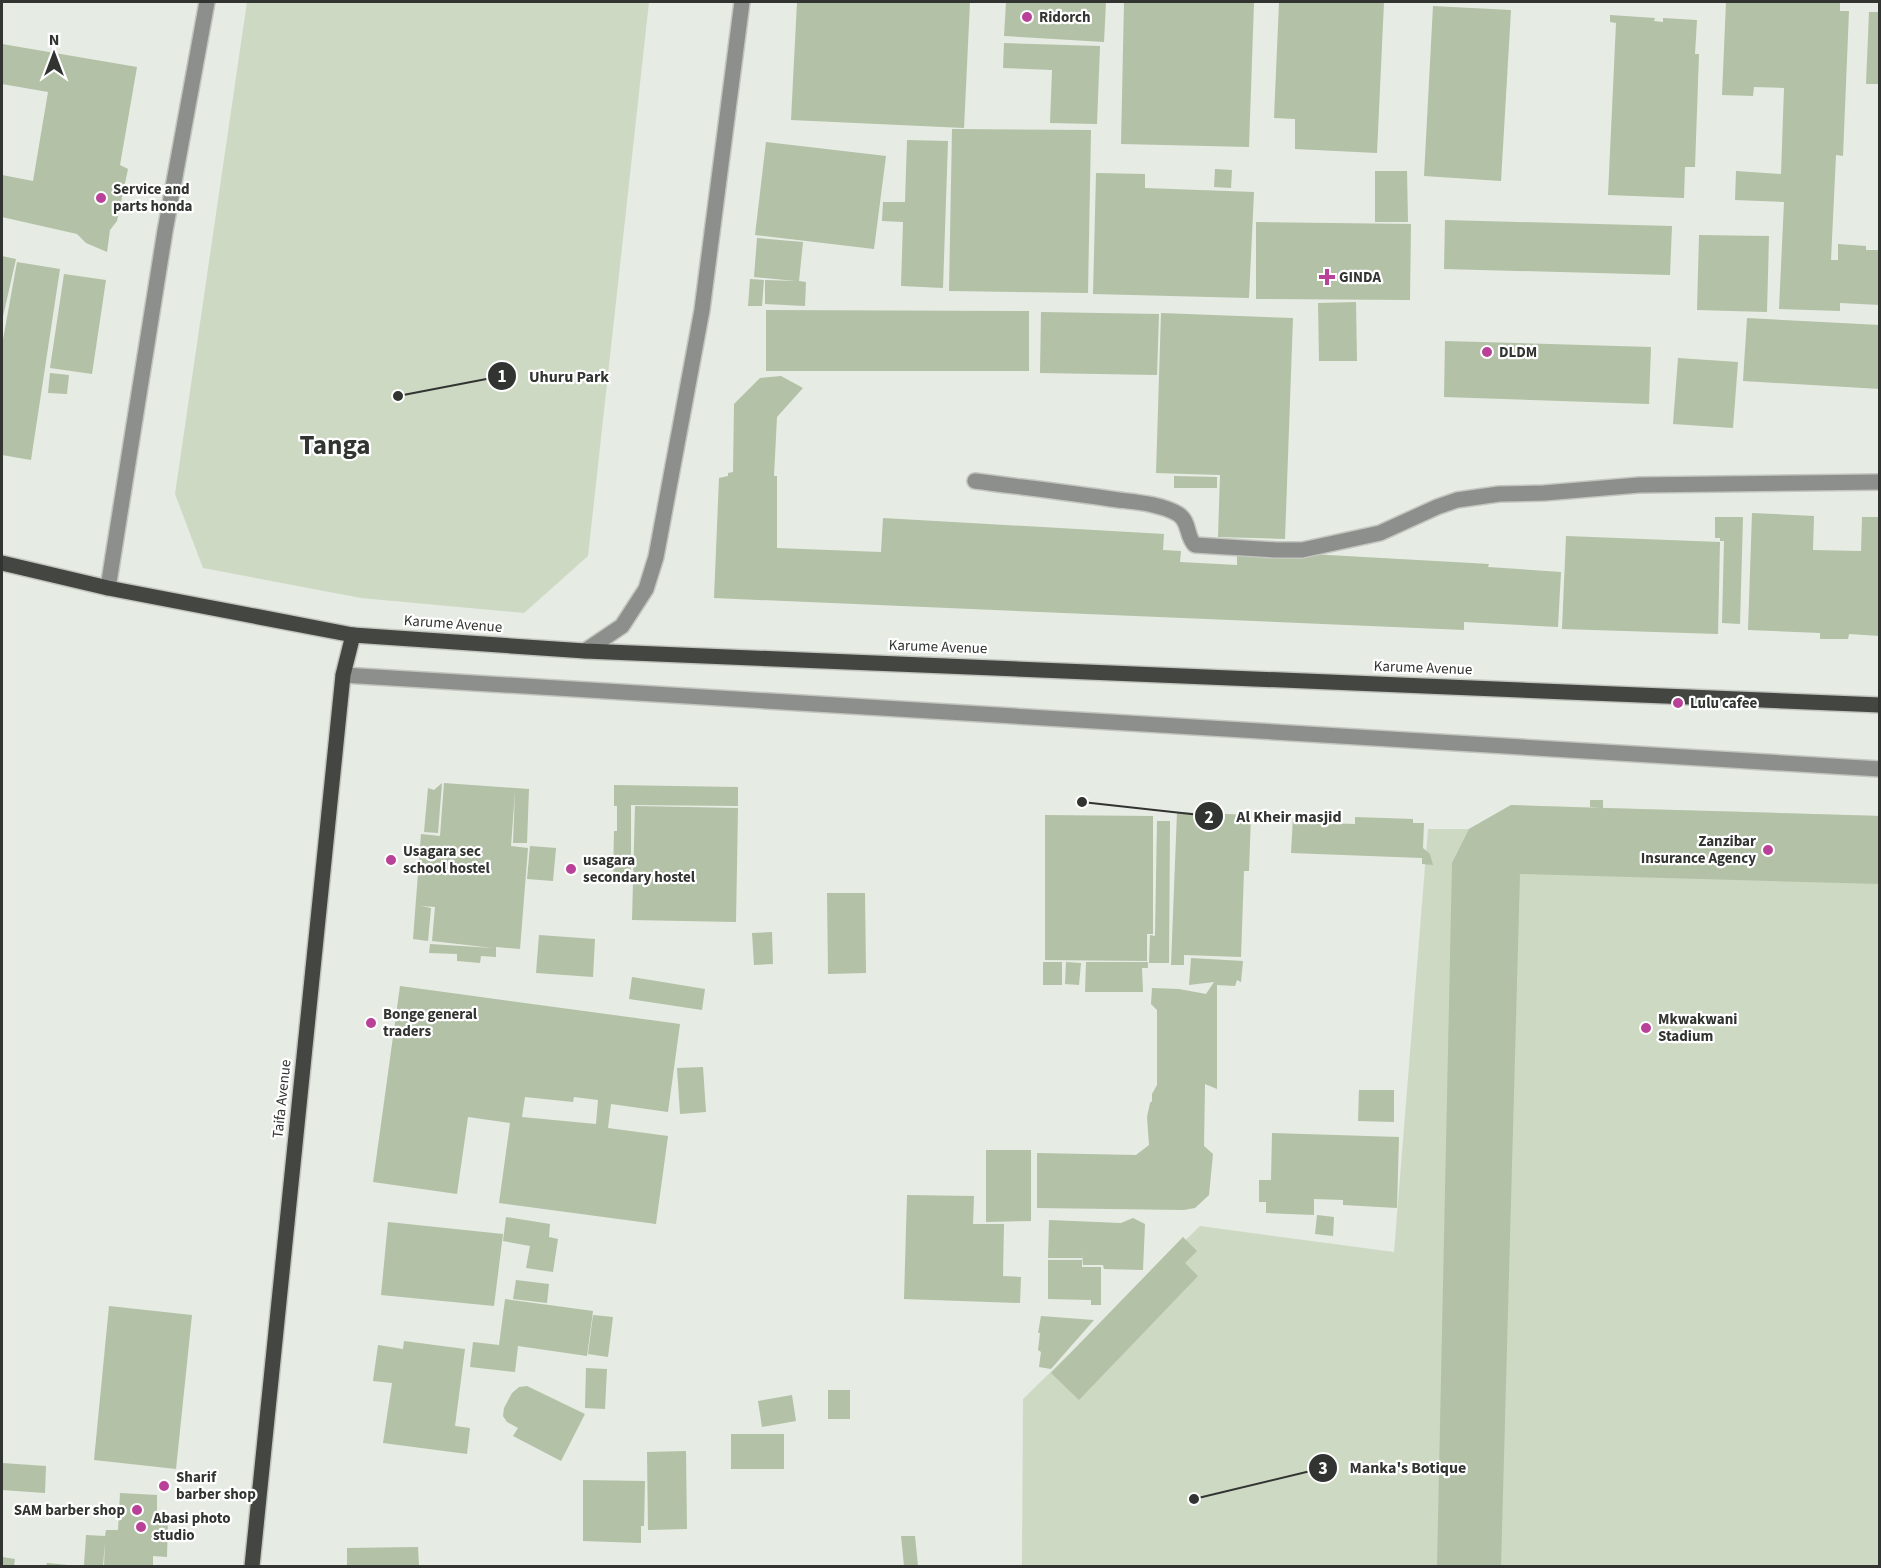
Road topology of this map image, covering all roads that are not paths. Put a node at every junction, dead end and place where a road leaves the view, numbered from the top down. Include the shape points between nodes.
1 (207, 2) edge
2 (742, 2) edge
3 (975, 481) dead end
4 (1880, 482) edge
5 (2, 563) edge
6 (108, 588) junction
7 (353, 635) junction
8 (585, 651) junction
9 (343, 675) junction
10 (1880, 705) edge
11 (1880, 770) edge
12 (252, 1566) edge

1 - 6 street via 165,231
2 - 8 street via 702,310 656,558 646,589 622,626
3 - 4 street via 1163,508 1183,517 1195,545 1275,550 1302,550 1380,534 1457,500 1499,494 1639,485
5 - 6 main road, Karume Avenue
6 - 7 main road, Karume Avenue
7 - 8 main road, Karume Avenue
7 - 9 main road, Taifa Avenue
8 - 10 main road, Karume Avenue
9 - 11 street
9 - 12 main road, Taifa Avenue

